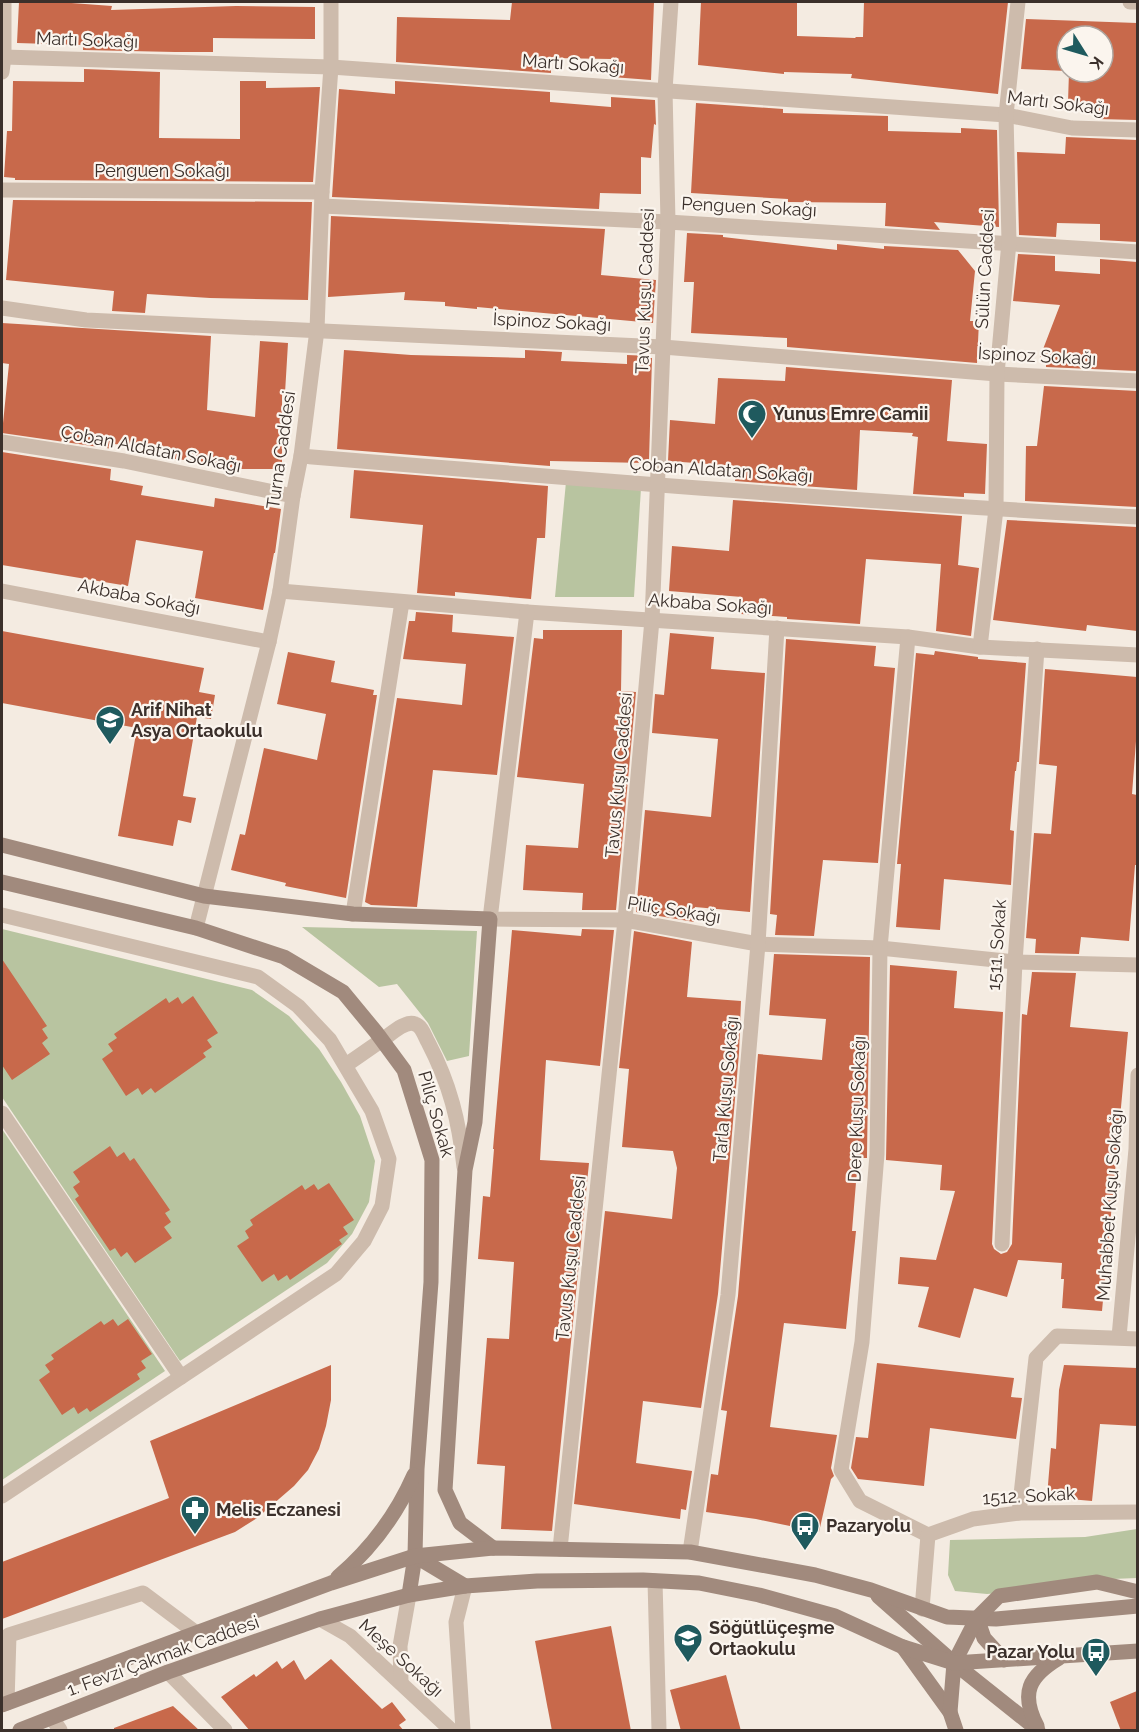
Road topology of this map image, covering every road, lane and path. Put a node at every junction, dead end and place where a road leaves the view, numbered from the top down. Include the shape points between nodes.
1 (4, 2) edge
2 (331, 2) edge
3 (671, 2) edge
4 (1018, 2) edge
5 (1130, 2) edge
6 (1137, 2) edge
7 (3, 65) edge
8 (331, 67) junction
9 (665, 90) junction
10 (1006, 115) junction
11 (1137, 130) edge
12 (2, 190) edge
13 (322, 199) junction
14 (668, 222) junction
15 (1009, 242) junction
16 (1137, 252) edge
17 (2, 308) edge
18 (317, 330) junction
19 (663, 347) junction
20 (997, 374) junction
21 (1137, 381) edge
22 (2, 442) edge
23 (301, 456) junction
24 (658, 486) junction
25 (293, 496) junction
26 (996, 509) junction
27 (1137, 516) edge
28 (2, 591) edge
29 (280, 591) junction
30 (402, 602) junction
31 (527, 612) junction
32 (652, 620) junction
33 (777, 628) junction
34 (908, 637) junction
35 (269, 642) junction
36 (980, 647) junction
37 (1037, 649) junction
38 (1137, 655) edge
39 (2, 844) edge
40 (2, 882) edge
41 (204, 896) junction
42 (353, 914) junction
43 (2, 915) edge
44 (490, 919) junction
45 (626, 920) junction
46 (196, 928) junction
47 (758, 944) junction
48 (880, 948) junction
49 (1015, 962) junction
50 (1137, 965) edge
51 (382, 1040) junction
52 (346, 1065) junction
53 (1137, 1075) edge
54 (2, 1113) edge
55 (465, 1170) junction
56 (1002, 1244) dead end
57 (427, 1333) junction
58 (454, 1334) junction
59 (1119, 1337) junction
60 (1137, 1339) edge
61 (180, 1377) junction
62 (417, 1469) junction
63 (2, 1496) edge
64 (1137, 1512) edge
65 (1018, 1513) junction
66 (928, 1535) junction
67 (493, 1548) junction
68 (560, 1549) junction
69 (690, 1552) junction
70 (415, 1556) junction
71 (655, 1581) junction
72 (331, 1583) junction
73 (465, 1586) junction
74 (871, 1590) junction
75 (1137, 1592) edge
76 (409, 1595) junction
77 (1137, 1606) edge
78 (922, 1609) junction
79 (976, 1618) junction
80 (320, 1619) junction
81 (195, 1632) junction
82 (903, 1647) junction
83 (1137, 1651) edge
84 (1062, 1656) junction
85 (1004, 1660) junction
86 (954, 1663) junction
87 (168, 1672) junction
88 (401, 1682) junction
89 (4, 1704) edge
90 (950, 1712) junction
91 (54, 1726) edge
92 (20, 1731) edge
93 (225, 1731) edge
94 (451, 1731) edge
95 (463, 1731) edge
96 (659, 1731) edge
97 (956, 1731) edge
98 (1039, 1731) edge

1 - 7 street
2 - 8 street, Turna Caddesi
3 - 9 street, Tavus Kuşu Caddesi
4 - 10 street, Sülün Caddesi
5 - 6 street
7 - 8 street, Martı Sokağı
8 - 9 street, Martı Sokağı
8 - 13 street, Turna Caddesi
9 - 10 street, Martı Sokağı
9 - 14 street, Tavus Kuşu Caddesi
10 - 11 street, Martı Sokağı via 1072,128
10 - 15 street, Sülün Caddesi
12 - 13 street, Penguen Sokağı
13 - 14 street, Penguen Sokağı
13 - 18 street, Turna Caddesi
14 - 15 street, Penguen Sokağı
14 - 19 street, Tavus Kuşu Caddesi
15 - 16 street, Penguen Sokağı
15 - 20 street, Sülün Caddesi
17 - 18 street, İspinoz Sokağı via 86,320
18 - 19 street, İspinoz Sokağı
18 - 23 street, Turna Caddesi
19 - 20 street, İspinoz Sokağı
19 - 24 street, Tavus Kuşu Caddesi
20 - 21 street, İspinoz Sokağı
20 - 26 street, Sülün Caddesi
22 - 25 street, Çoban Aldatan Sokağı via 124,461
23 - 24 street, Çoban Aldatan Sokağı
23 - 25 street, Turna Caddesi
24 - 26 street, Çoban Aldatan Sokağı
24 - 32 street, Tavus Kuşu Caddesi
25 - 29 street, Turna Caddesi
26 - 27 street, Çoban Aldatan Sokağı
26 - 36 street, Sülün Caddesi
28 - 35 street, Akbaba Sokağı
29 - 30 street, Akbaba Sokağı
29 - 35 street, Turna Caddesi
30 - 31 street, Akbaba Sokağı
30 - 42 street
31 - 32 street, Akbaba Sokağı
31 - 44 street
32 - 33 street, Akbaba Sokağı
32 - 45 street, Tavus Kuşu Caddesi
33 - 34 street, Akbaba Sokağı
33 - 47 street, Tarla Kuşu Sokağı
34 - 36 street, Akbaba Sokağı
34 - 48 street, Dere Kuşu Sokağı
35 - 41 street, Turna Caddesi
36 - 37 street, Akbaba Sokağı
37 - 38 street, Akbaba Sokağı
37 - 49 street, 1511. Sokak
39 - 41 main road
40 - 46 main road, Piliç Sokak
41 - 42 main road, Piliç Sokağı
41 - 46 street, Turna Caddesi
42 - 44 main road, Piliç Sokağı
43 - 52 street via 258,978 298,1006 330,1040
44 - 45 street, Piliç Sokağı
44 - 55 main road via 475,1122
45 - 47 street, Piliç Sokağı
45 - 68 street, Tavus Kuşu Caddesi
46 - 51 main road, Piliç Sokak via 285,957 343,992
47 - 48 street, Piliç Sokağı
47 - 69 street, Tarla Kuşu Sokağı via 728,1295
48 - 49 street, Piliç Sokağı
48 - 66 street, Dere Kuşu Sokağı via 877,1154 862,1342 841,1470 860,1501
49 - 50 street, Piliç Sokağı
49 - 56 street, 1511. Sokak
51 - 52 street
51 - 55 street via 407,1024 420,1028 452,1099
51 - 57 main road, Piliç Sokak via 404,1070 432,1161
52 - 61 street via 372,1111 389,1159 382,1206 364,1241 336,1274
53 - 59 street, Muhabbet Kuşu Sokağı via 1136,1149
54 - 61 street
55 - 58 main road
57 - 58 main road
57 - 62 main road, Piliç Sokak
58 - 67 main road via 445,1490 460,1523
59 - 60 street
59 - 65 street via 1057,1336 1036,1358
61 - 63 street
62 - 70 main road, Piliç Sokak
62 - 72 main road via 383,1532
64 - 65 street, 1512. Sokak
65 - 66 street, 1512. Sokak via 973,1519
66 - 78 street
67 - 68 main road
67 - 70 main road
68 - 69 main road
69 - 74 main road via 815,1575
70 - 72 main road
70 - 73 main road
70 - 76 main road, Piliç Sokak
71 - 73 main road, 1. Fevzi Çakmak Caddesi via 537,1581
71 - 82 main road, 1. Fevzi Çakmak Caddesi via 699,1583 759,1594 835,1616
71 - 96 street
72 - 81 main road
73 - 76 main road, 1. Fevzi Çakmak Caddesi
73 - 95 street, Meşe Sokağı via 456,1622
74 - 78 main road
74 - 86 main road
75 - 79 main road via 1097,1582 999,1596
76 - 80 main road, 1. Fevzi Çakmak Caddesi
76 - 88 street via 400,1647
77 - 79 main road
78 - 79 main road via 947,1617
79 - 85 main road via 984,1638
79 - 86 main road
80 - 87 main road, 1. Fevzi Çakmak Caddesi
80 - 88 street, Meşe Sokağı via 350,1636
81 - 89 main road
81 - 89 street via 143,1593 9,1635
82 - 86 main road, 1. Fevzi Çakmak Caddesi
82 - 90 main road
83 - 84 main road
84 - 85 main road
84 - 98 main road via 1040,1670 1029,1689 1029,1710
85 - 86 main road
86 - 90 main road
86 - 98 main road
87 - 91 main road, 1. Fevzi Çakmak Caddesi
87 - 93 street
88 - 94 street, Meşe Sokağı
90 - 97 main road
91 - 92 main road, 1. Fevzi Çakmak Caddesi

